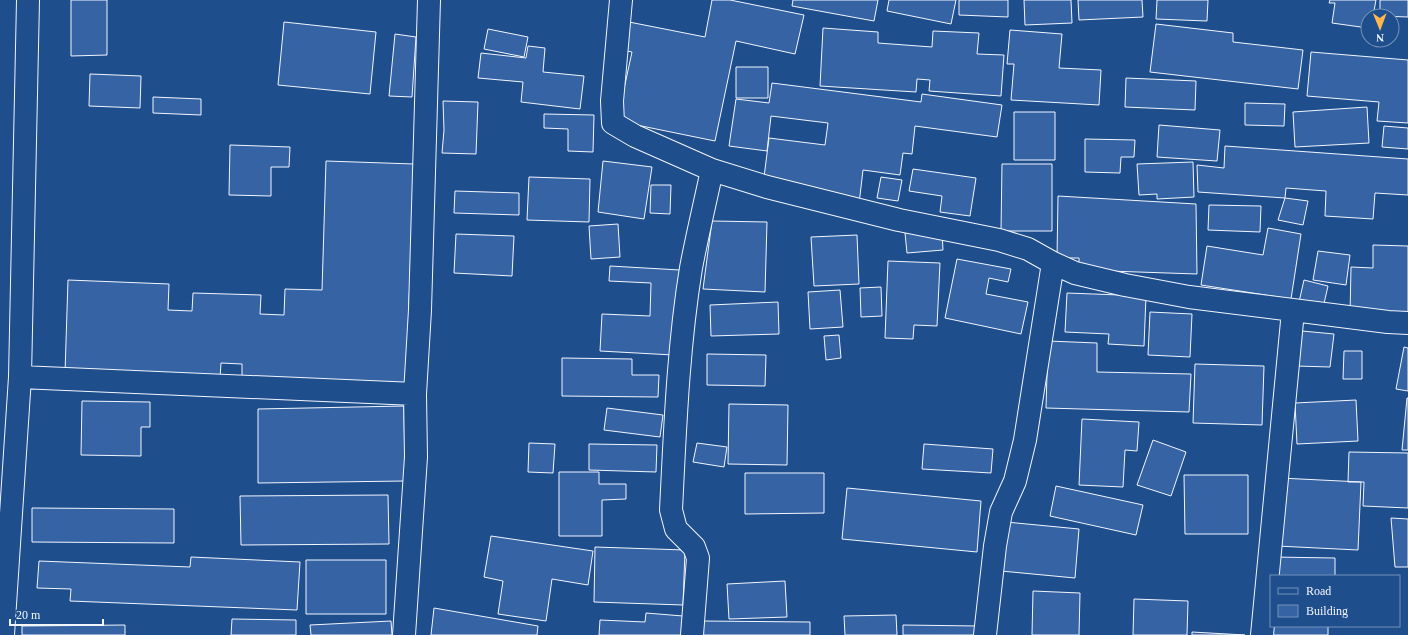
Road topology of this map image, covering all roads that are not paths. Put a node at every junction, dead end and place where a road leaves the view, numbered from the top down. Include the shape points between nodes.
1 (28, 0) edge
2 (429, 0) edge
3 (621, 0) edge
4 (712, 170) junction
5 (1054, 263) junction
6 (1293, 311) junction
7 (1408, 323) edge
8 (20, 377) junction
9 (415, 394) junction
10 (3, 635) edge
11 (404, 635) edge
12 (692, 635) edge
13 (985, 635) edge
14 (1262, 635) edge

1 - 8 street
2 - 9 street via 420,310
3 - 4 street via 612,101 613,123 635,136
4 - 5 street via 846,207 999,240 1028,249
4 - 12 street via 691,269 682,342 671,510 676,529 694,548 698,558
5 - 6 street via 1075,273 1125,285 1189,297
5 - 13 street via 1025,440 1015,481 1001,512
6 - 7 street
6 - 14 street
8 - 9 street
8 - 10 street
9 - 11 street via 416,457

